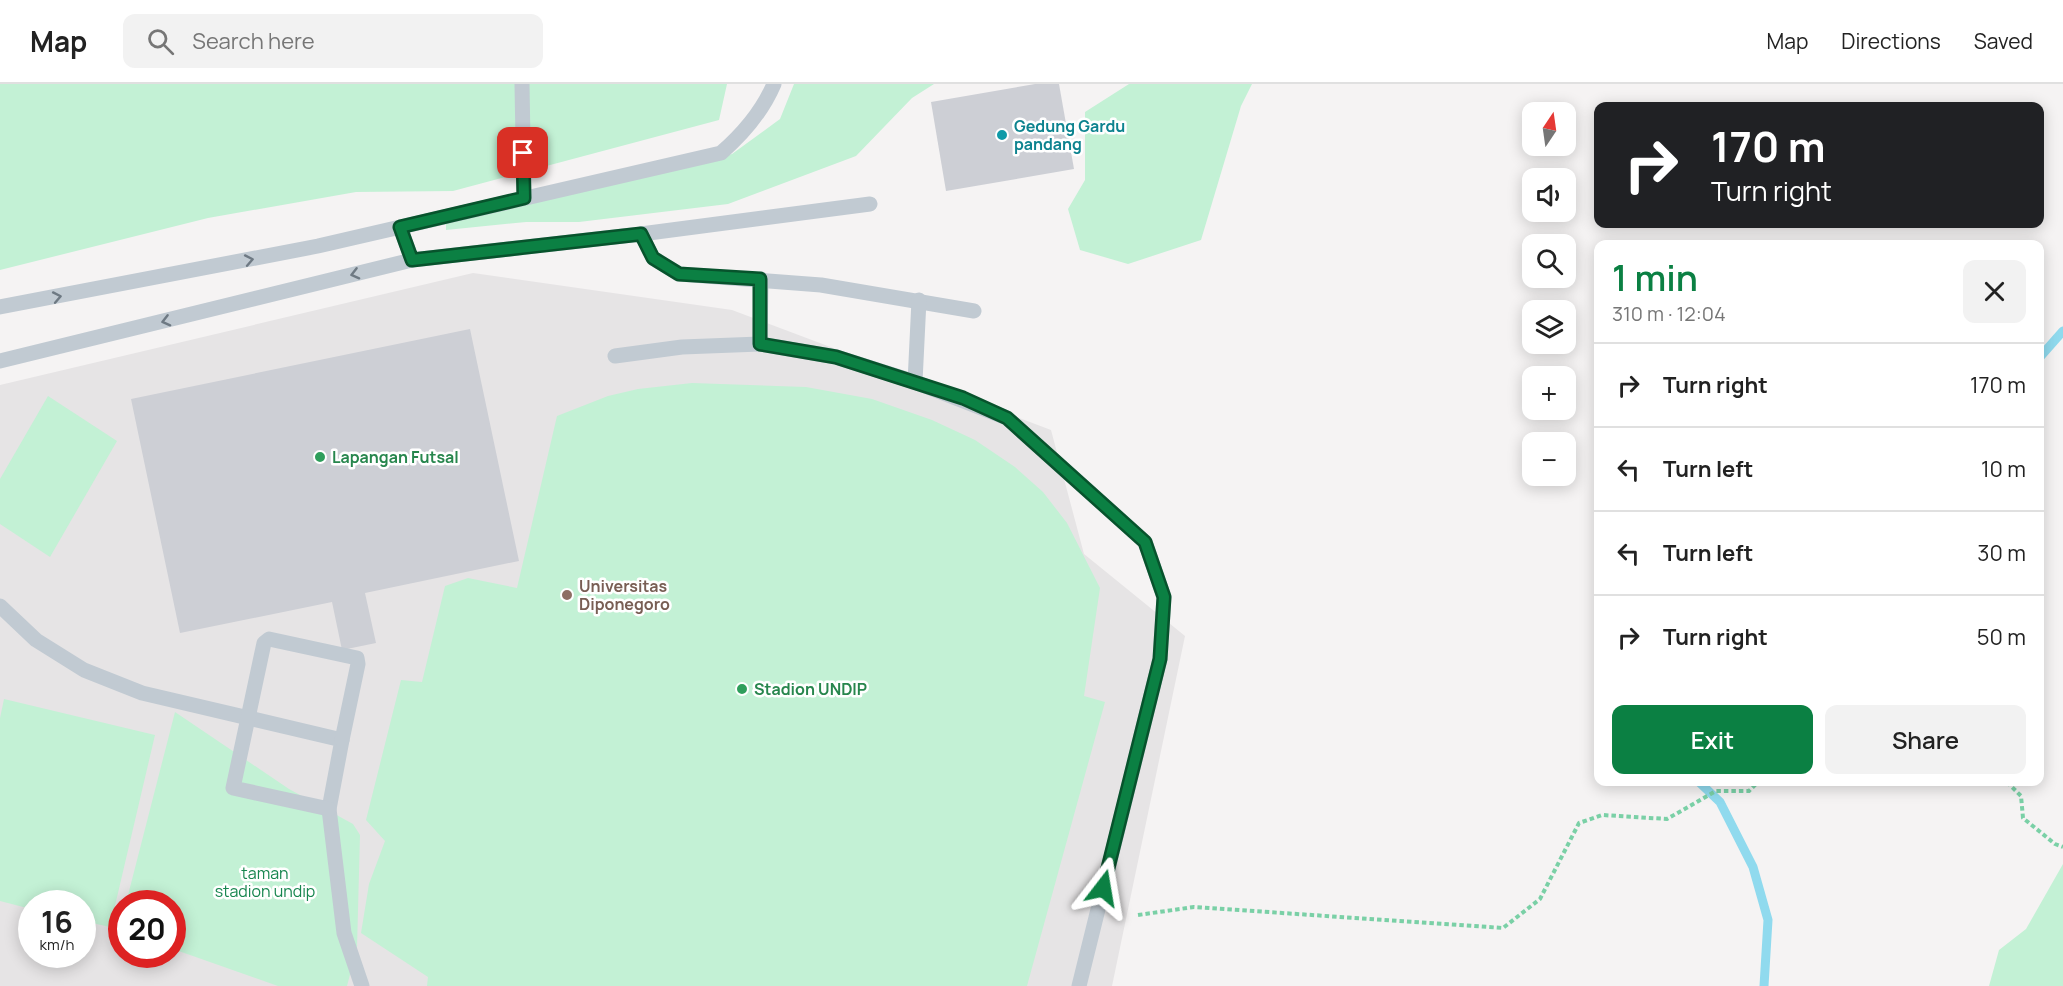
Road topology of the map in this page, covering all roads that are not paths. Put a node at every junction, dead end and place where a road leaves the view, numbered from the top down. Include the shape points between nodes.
1 (522, 84) edge
2 (774, 84) edge
3 (524, 198) junction
4 (870, 204) dead end
5 (400, 227) junction
6 (641, 234) junction
7 (412, 260) junction
8 (760, 279) junction
9 (919, 300) junction
10 (0, 308) edge
11 (974, 311) dead end
12 (760, 344) junction
13 (615, 356) dead end
14 (0, 361) edge
15 (915, 382) junction
16 (0, 607) edge
17 (247, 719) junction
18 (342, 740) junction
19 (329, 809) junction
20 (362, 986) edge
21 (1079, 986) edge

1 - 3 lane
2 - 3 lane via 744,132 721,153
3 - 5 lane
4 - 6 lane
5 - 7 lane
10 -> 5 lane
6 - 7 lane
6 - 8 lane via 653,258 679,274
7 -> 14 lane
8 - 9 lane
8 - 12 lane
9 - 11 lane
9 - 15 lane
12 - 13 lane via 682,347
12 - 15 lane via 836,357
15 - 21 lane via 1007,418 1145,542 1164,597 1160,659
16 - 17 lane via 36,640 84,670 142,693
17 - 18 lane
17 - 18 lane via 261,649 269,639 352,655 358,664
17 - 19 lane via 233,788
18 - 19 lane
19 - 20 lane via 344,933

